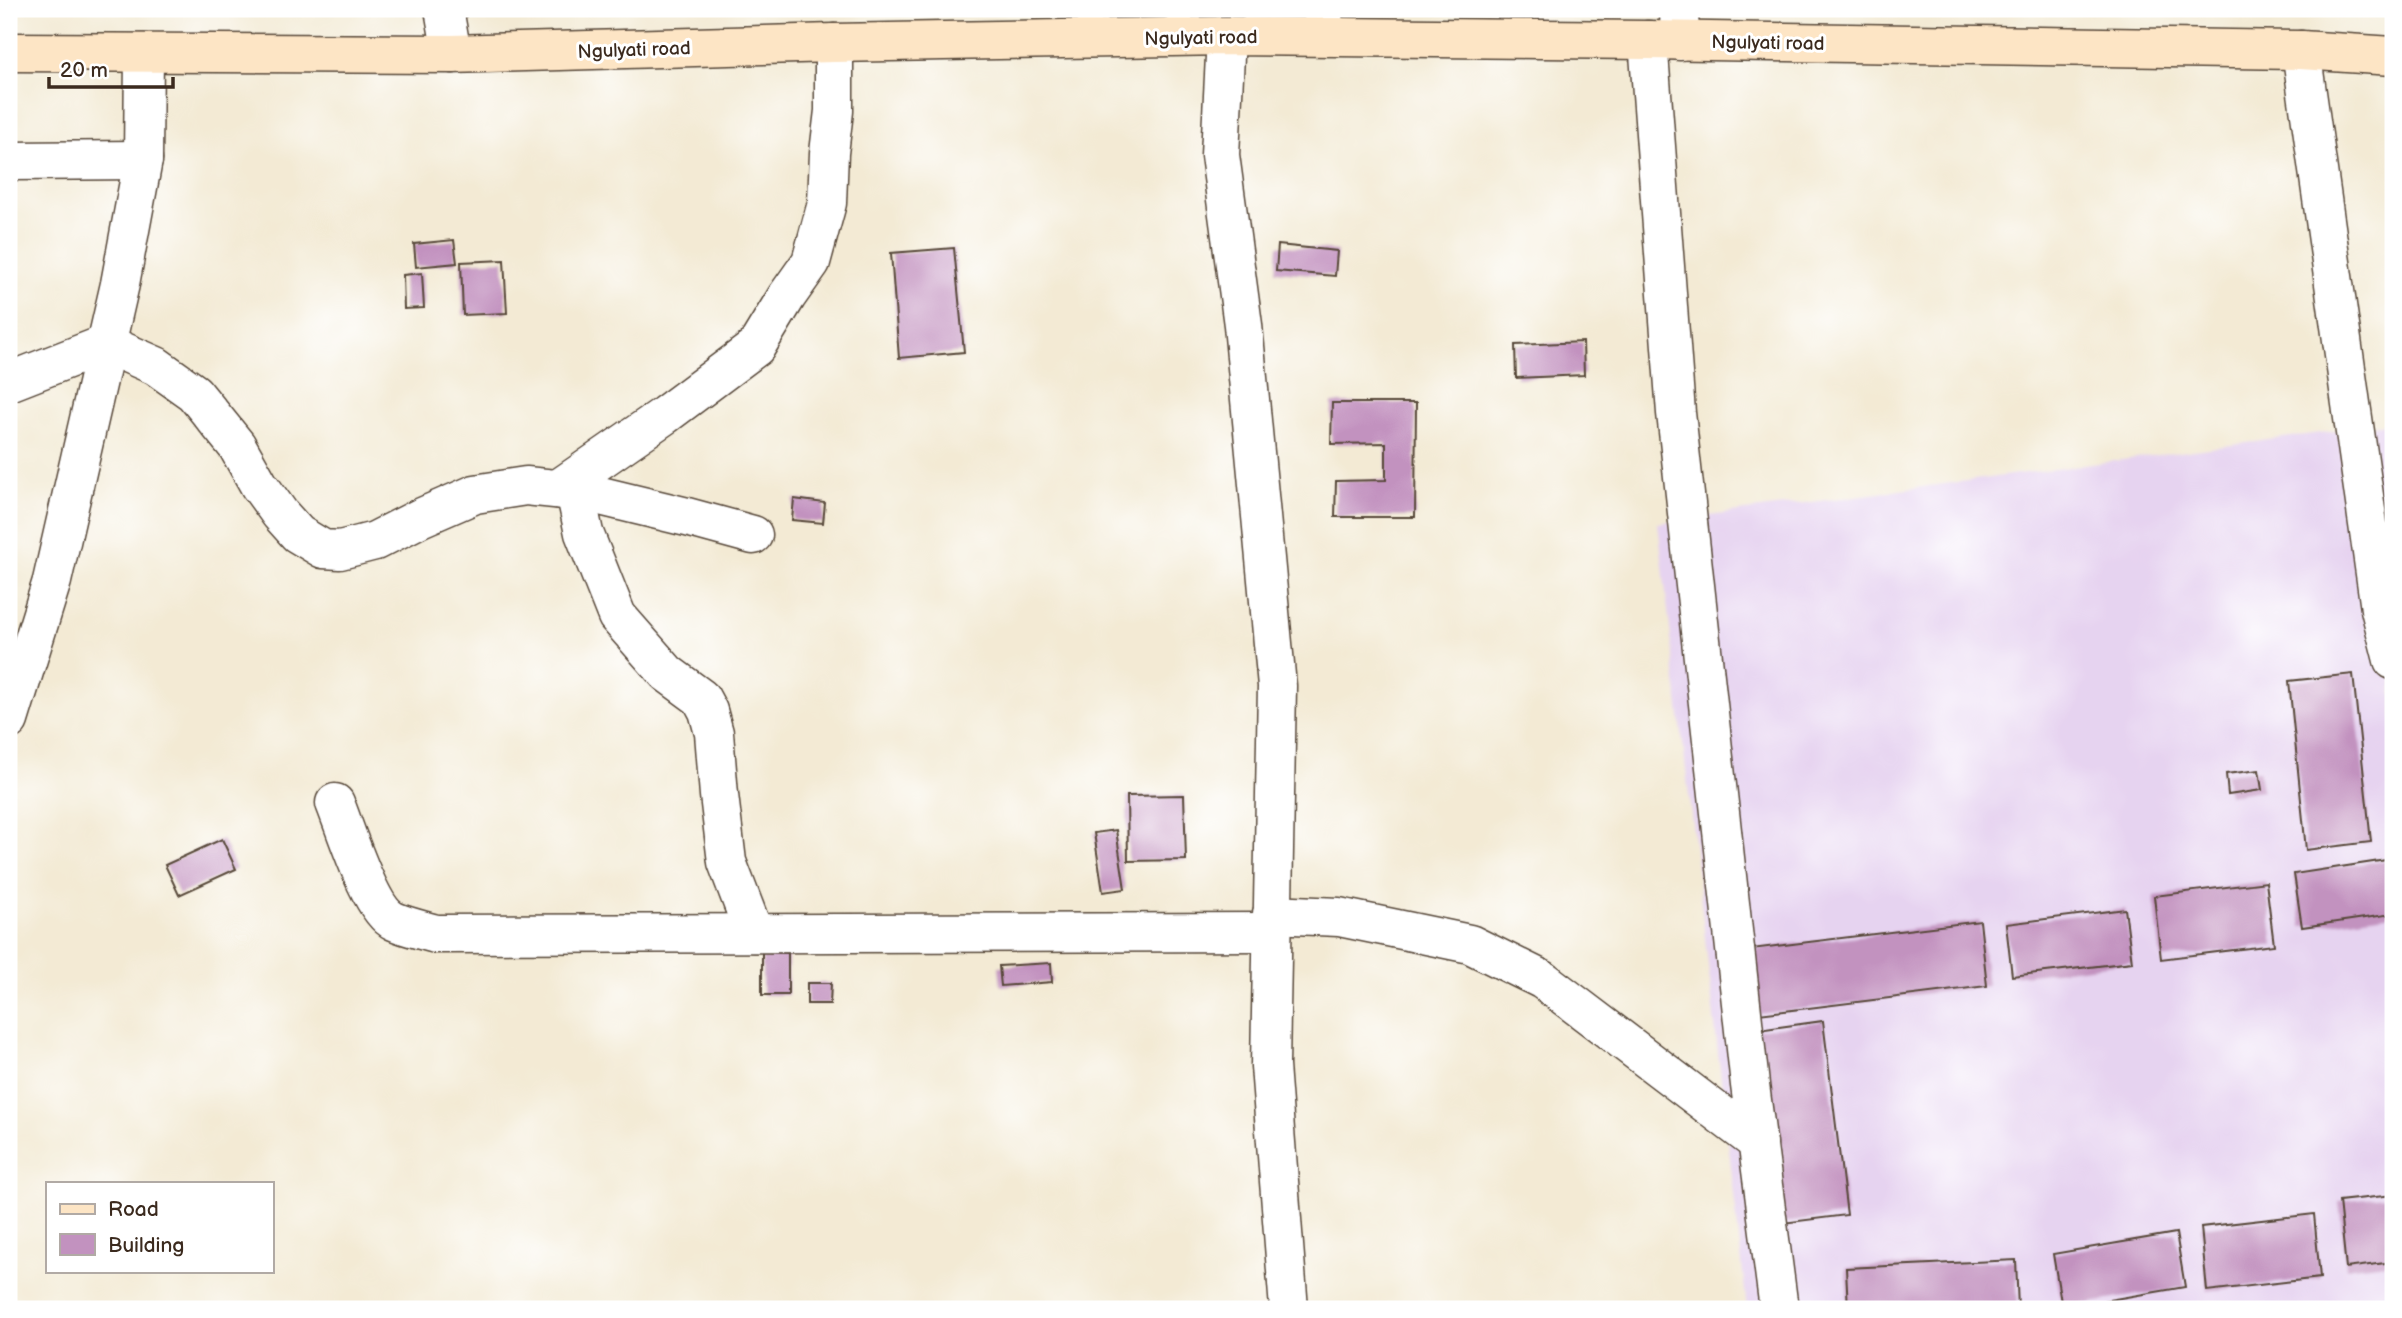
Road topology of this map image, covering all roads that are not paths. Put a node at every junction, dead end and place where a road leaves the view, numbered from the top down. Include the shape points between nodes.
1 (444, 9) edge
2 (1323, 23) edge
3 (1669, 30) edge
4 (1226, 36) junction
5 (834, 43) junction
6 (2301, 50) junction
7 (9, 52) edge
8 (144, 53) junction
9 (452, 54) junction
10 (2393, 55) edge
11 (142, 160) junction
12 (9, 161) edge
13 (106, 344) junction
14 (9, 383) edge
15 (567, 490) junction
16 (753, 536) dead end
17 (2393, 660) edge
18 (9, 720) edge
19 (335, 803) dead end
20 (1272, 923) junction
21 (754, 933) junction
22 (1758, 1143) junction
23 (1289, 1309) edge
24 (1779, 1309) edge

1 - 9 street
2 - 3 main road, Ngulyati road
2 - 4 main road, Ngulyati road
3 - 6 main road, Ngulyati road
3 - 22 street via 1676,413
4 - 5 main road, Ngulyati road
4 - 20 street via 1220,155 1243,325 1277,687
5 - 9 main road, Ngulyati road
5 - 15 street via 828,203 811,262 756,347
6 - 10 main road, Ngulyati road
6 - 17 street via 2378,596
7 - 8 main road, Ngulyati road
8 - 9 main road, Ngulyati road
8 - 11 street
11 - 12 street
11 - 13 street
13 - 14 street
13 - 15 street via 156,366 194,393 237,446 280,514 298,534 323,549 340,550 375,541 475,494 526,485
13 - 18 street via 51,581
15 - 16 street
15 - 21 street via 617,616 667,673 701,698 708,711 727,862
19 - 21 street via 379,909 392,920 436,934
20 - 21 street
20 - 22 street via 1339,917 1469,944 1543,980
20 - 23 street via 1269,1066
22 - 24 street

